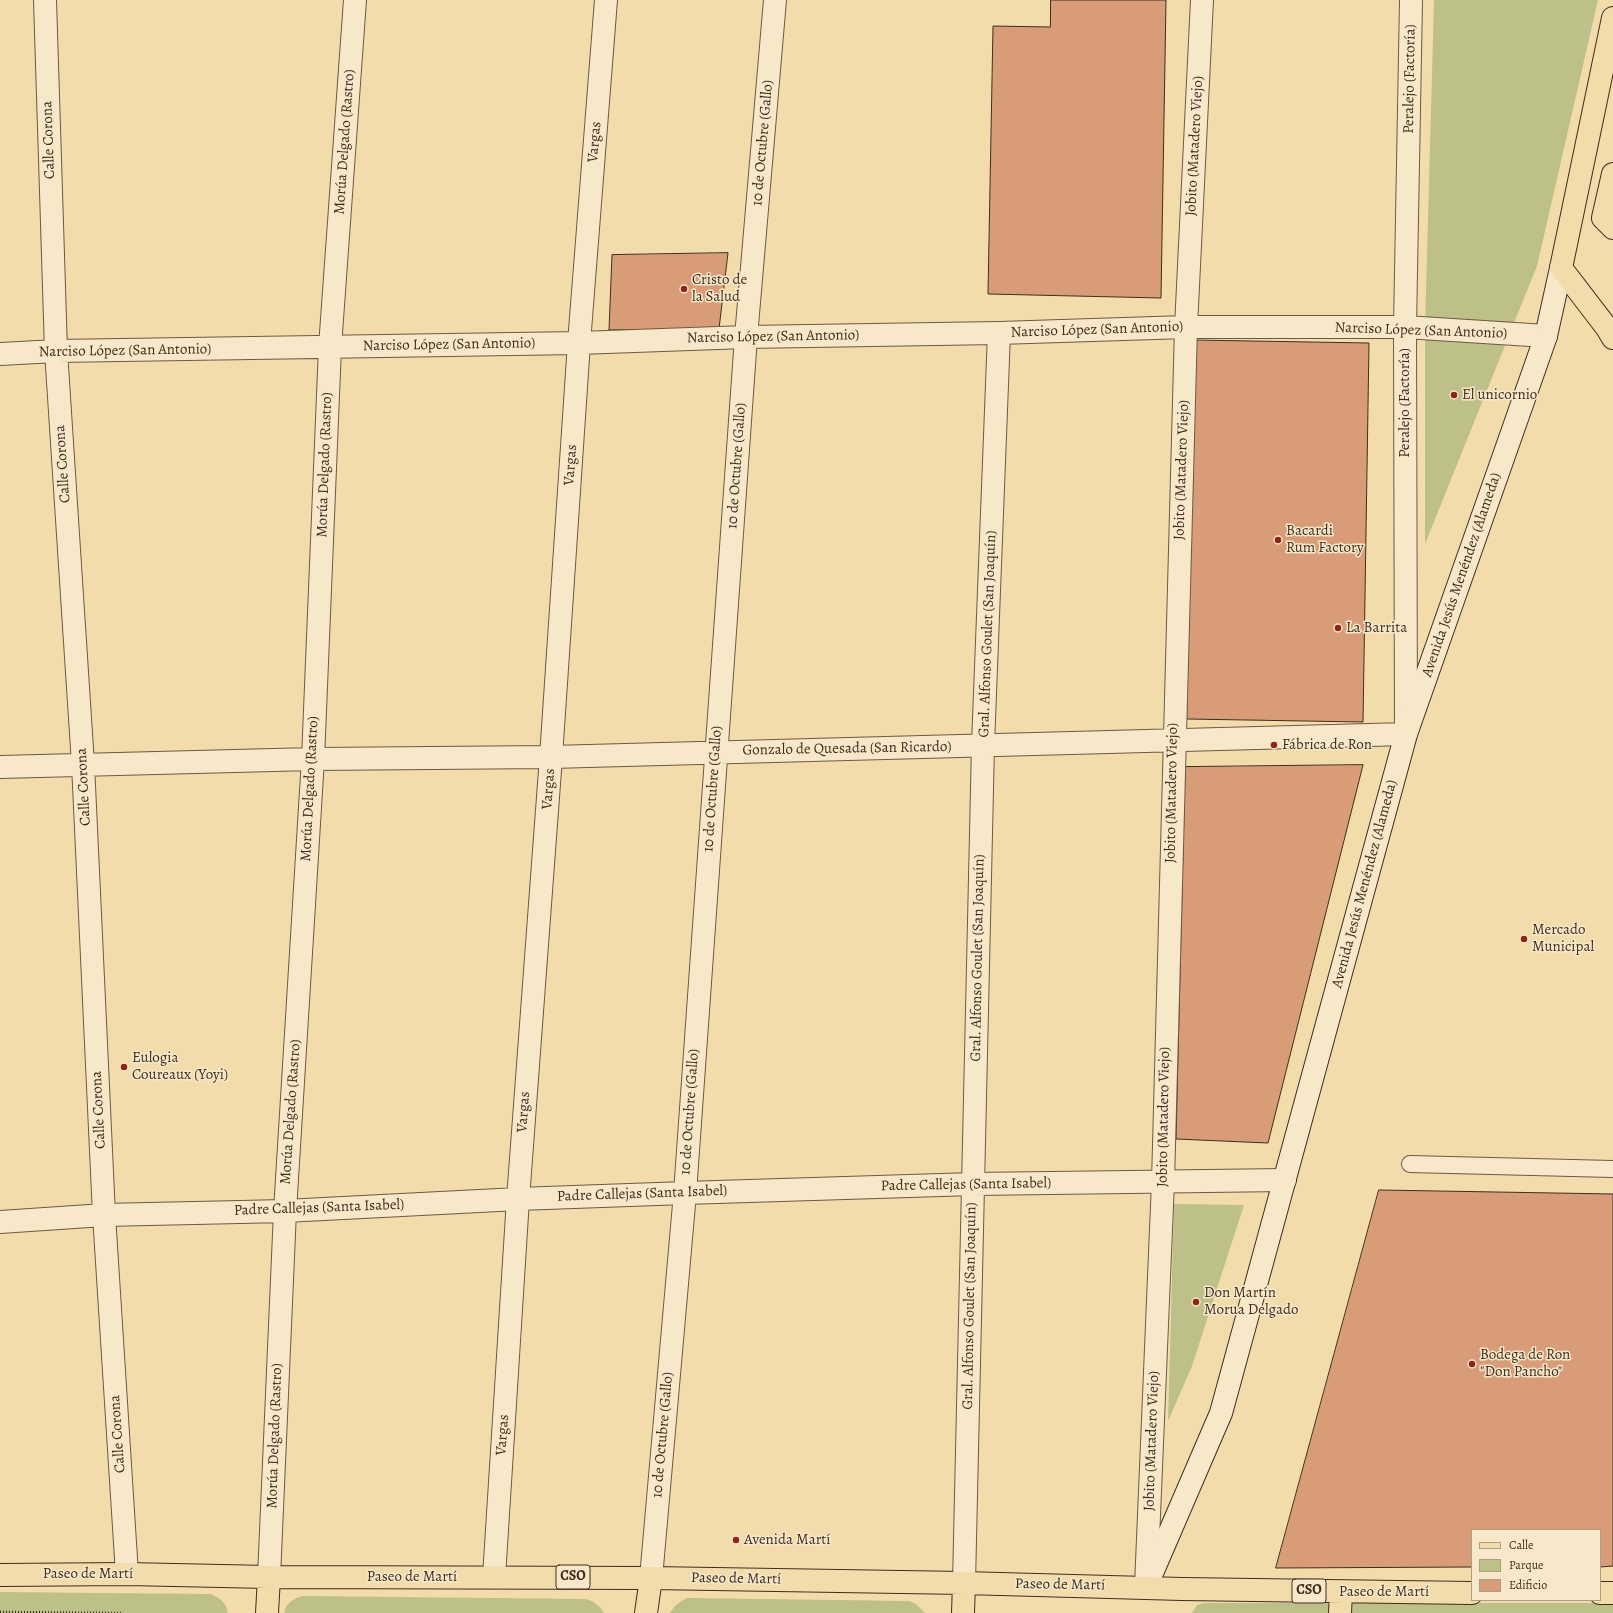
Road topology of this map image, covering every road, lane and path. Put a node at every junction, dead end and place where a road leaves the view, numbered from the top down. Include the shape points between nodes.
1 (45, 0) edge
2 (355, 0) edge
3 (606, 0) edge
4 (775, 0) edge
5 (1202, 0) edge
6 (1411, 0) edge
7 (1613, 18) edge
8 (1613, 174) edge
9 (1608, 223) edge
10 (1561, 268) junction
11 (1186, 327) junction
12 (1405, 327) junction
13 (999, 333) junction
14 (746, 336) junction
15 (1546, 336) junction
16 (1613, 338) edge
17 (579, 343) junction
18 (330, 347) junction
19 (56, 351) junction
20 (0, 354) edge
21 (1406, 734) junction
22 (1174, 741) junction
23 (983, 745) junction
24 (715, 752) junction
25 (551, 757) junction
26 (313, 759) junction
27 (83, 764) junction
28 (0, 767) edge
29 (1410, 1164) dead end
30 (1613, 1169) edge
31 (1285, 1180) junction
32 (1163, 1182) junction
33 (973, 1184) junction
34 (685, 1193) junction
35 (518, 1198) junction
36 (285, 1210) junction
37 (104, 1215) junction
38 (0, 1222) edge
39 (128, 1574) junction
40 (0, 1575) edge
41 (269, 1577) junction
42 (494, 1577) junction
43 (651, 1578) junction
44 (964, 1583) junction
45 (1146, 1587) junction
46 (1471, 1593) edge
47 (1601, 1593) edge
48 (1613, 1593) edge
49 (1340, 1602) edge
50 (0, 1612) edge
51 (123, 1613) edge
52 (267, 1613) edge
53 (646, 1613) edge
54 (963, 1613) edge

1 - 19 street, Calle Corona
2 - 18 street, Morúa Delgado (Rastro)
3 - 17 street, Vargas
4 - 14 street, 10 de Octubre (Gallo)
5 - 11 street, Jobito (Matadero Viejo)
6 - 12 street, Peralejo (Factoría)
7 - 10 main road, Avenida Jesús Menéndez (Alameda)
8 - 9 main road
10 - 15 street, Avenida Jesús Menéndez (Alameda)
10 - 16 main road
11 - 12 street, Narciso López (San Antonio)
11 - 13 street, Narciso López (San Antonio)
11 - 22 street, Jobito (Matadero Viejo)
12 - 15 street, Narciso López (San Antonio)
12 - 21 street, Peralejo (Factoría)
13 - 14 street, Narciso López (San Antonio)
13 - 23 street, Gral. Alfonso Goulet (San Joaquín)
14 - 17 street, Narciso López (San Antonio)
14 - 24 street, 10 de Octubre (Gallo)
15 - 21 street, Avenida Jesús Menéndez (Alameda)
17 - 18 street, Narciso López (San Antonio)
17 - 25 street, Vargas
18 - 19 street, Narciso López (San Antonio)
18 - 26 street, Morúa Delgado (Rastro)
19 - 20 street, Narciso López (San Antonio)
19 - 27 street, Calle Corona
21 - 22 street, Gonzalo de Quesada (San Ricardo)
21 - 31 street, Avenida Jesús Menéndez (Alameda)
22 - 23 street, Gonzalo de Quesada (San Ricardo)
22 - 32 street, Jobito (Matadero Viejo)
23 - 24 street, Gonzalo de Quesada (San Ricardo)
23 - 33 street, Gral. Alfonso Goulet (San Joaquín)
24 - 25 street, Gonzalo de Quesada (San Ricardo)
24 - 34 street, 10 de Octubre (Gallo)
25 - 26 street, Gonzalo de Quesada (San Ricardo)
25 - 35 street, Vargas
26 - 27 street, Gonzalo de Quesada (San Ricardo)
26 - 36 street, Morúa Delgado (Rastro)
27 - 28 street, Gonzalo de Quesada (San Ricardo)
27 - 37 street, Calle Corona
29 - 30 lane
31 - 32 street, Padre Callejas (Santa Isabel)
31 - 45 street, Avenida Jesús Menéndez (Alameda) via 1221,1414
32 - 33 street, Padre Callejas (Santa Isabel)
32 - 45 street, Jobito (Matadero Viejo)
33 - 34 street, Padre Callejas (Santa Isabel)
33 - 44 street, Gral. Alfonso Goulet (San Joaquín)
34 - 35 street, Padre Callejas (Santa Isabel)
34 - 43 street, 10 de Octubre (Gallo)
35 - 36 street, Padre Callejas (Santa Isabel)
35 - 42 street, Vargas
36 - 37 street, Padre Callejas (Santa Isabel)
36 - 41 street, Morúa Delgado (Rastro)
37 - 38 street, Padre Callejas (Santa Isabel)
37 - 39 street, Calle Corona
39 - 40 main road, Paseo de Martí / CSO
39 - 41 main road, Paseo de Martí / CSO
41 - 42 main road, Paseo de Martí / CSO
41 - 52 main road
42 - 43 main road, Paseo de Martí / CSO
43 - 44 main road, Paseo de Martí / CSO
43 - 53 main road
44 - 45 main road, Paseo de Martí / CSO
44 - 54 main road
45 - 49 main road, Paseo de Martí / CSO
46 - 49 main road, Paseo de Martí / CSO
47 - 48 main road
50 - 51 path

